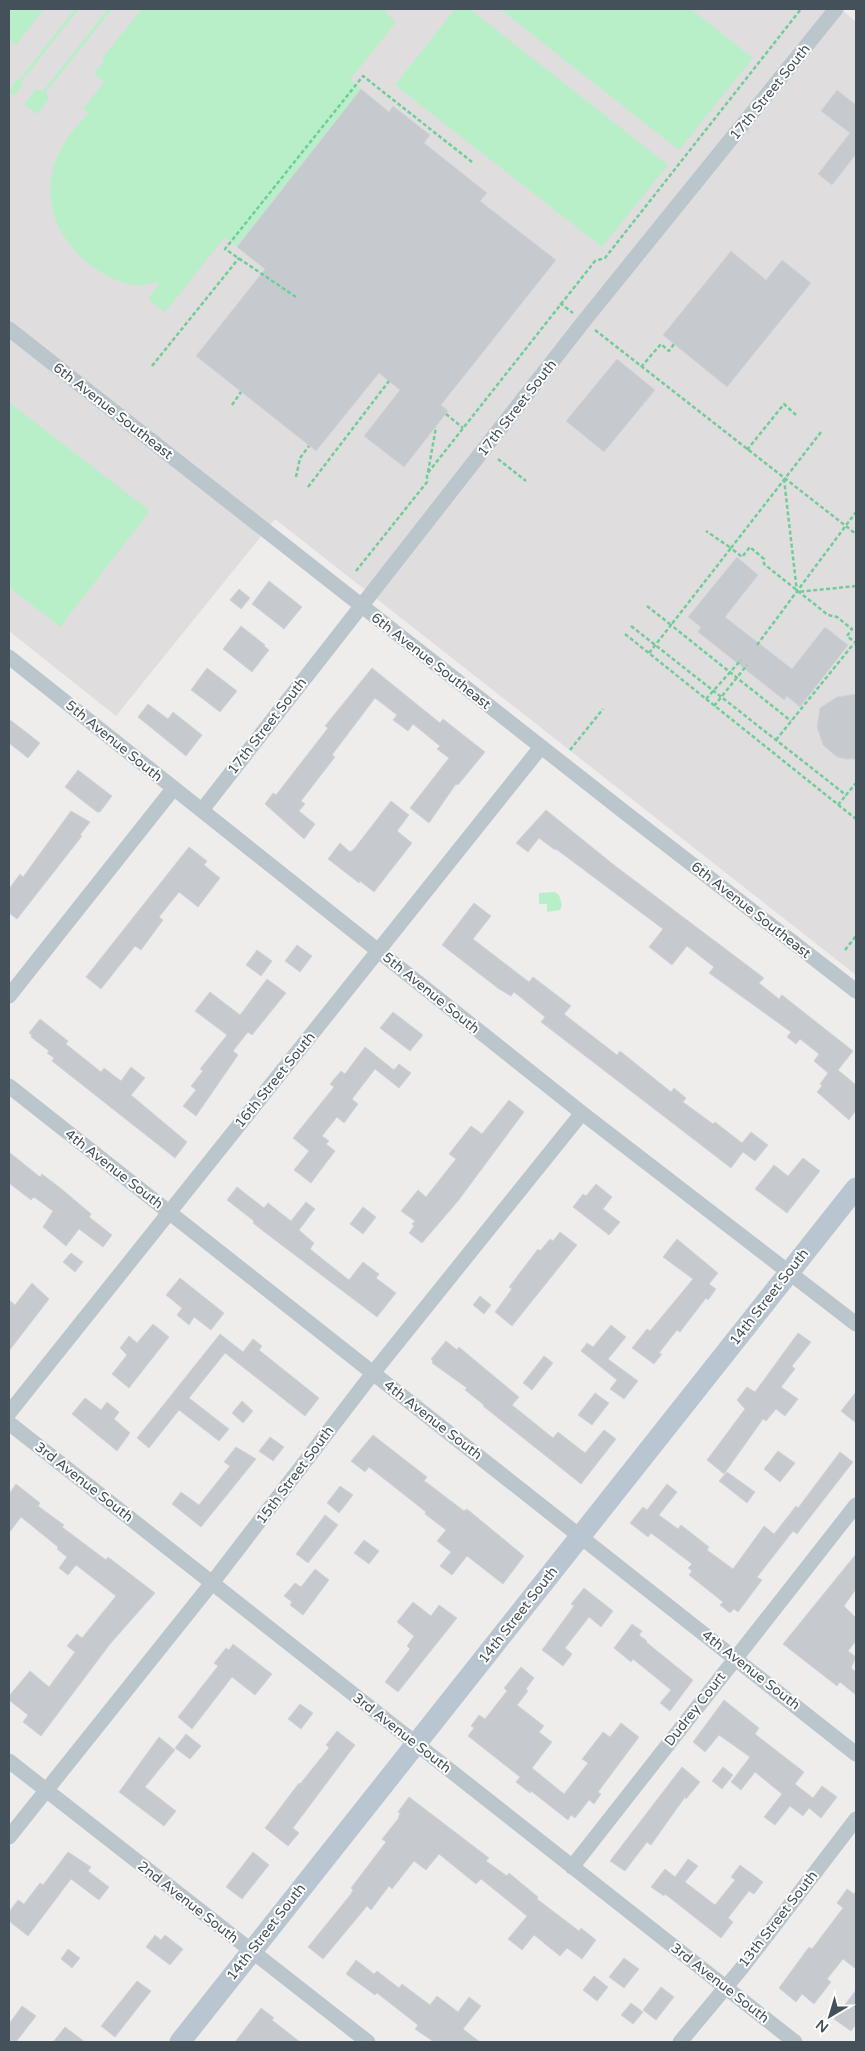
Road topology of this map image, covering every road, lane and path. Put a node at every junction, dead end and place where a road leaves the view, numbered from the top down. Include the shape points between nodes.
1 (801, 9) edge
2 (836, 9) edge
3 (472, 162) dead end
4 (239, 258) junction
5 (296, 297) dead end
6 (560, 303) junction
7 (584, 321) junction
8 (9, 329) edge
9 (674, 344) dead end
10 (152, 366) dead end
11 (641, 367) junction
12 (389, 381) dead end
13 (242, 392) dead end
14 (232, 405) dead end
15 (446, 414) dead end
16 (796, 415) dead end
17 (436, 427) dead end
18 (464, 428) junction
19 (821, 432) dead end
20 (309, 446) dead end
21 (747, 450) junction
22 (498, 459) dead end
23 (427, 474) junction
24 (296, 477) dead end
25 (784, 479) junction
26 (526, 481) dead end
27 (308, 486) dead end
28 (856, 512) edge
29 (846, 526) junction
30 (706, 531) dead end
31 (856, 534) edge
32 (731, 548) junction
33 (356, 571) dead end
34 (856, 586) edge
35 (797, 592) junction
36 (361, 606) junction
37 (647, 606) dead end
38 (670, 625) junction
39 (631, 626) dead end
40 (625, 634) dead end
41 (856, 644) edge
42 (656, 645) junction
43 (758, 645) dead end
44 (649, 654) junction
45 (9, 657) edge
46 (741, 660) dead end
47 (747, 665) dead end
48 (729, 672) junction
49 (737, 678) junction
50 (713, 690) junction
51 (722, 697) junction
52 (706, 699) junction
53 (714, 706) junction
54 (603, 709) dead end
55 (791, 721) junction
56 (776, 740) junction
57 (541, 747) junction
58 (570, 750) dead end
59 (856, 783) edge
60 (173, 789) junction
61 (846, 795) junction
62 (838, 805) junction
63 (202, 810) junction
64 (856, 819) edge
65 (856, 936) edge
66 (379, 950) junction
67 (845, 950) dead end
68 (856, 991) edge
69 (9, 996) edge
70 (9, 1086) edge
71 (582, 1113) junction
72 (856, 1188) edge
73 (168, 1212) junction
74 (790, 1272) junction
75 (856, 1324) edge
76 (373, 1373) junction
77 (9, 1413) edge
78 (9, 1423) edge
79 (856, 1505) edge
80 (580, 1536) junction
81 (212, 1583) junction
82 (735, 1658) junction
83 (416, 1744) junction
84 (856, 1754) edge
85 (9, 1761) edge
86 (46, 1790) junction
87 (856, 1819) edge
88 (9, 1837) edge
89 (572, 1867) junction
90 (251, 1951) junction
91 (724, 1987) junction
92 (180, 2042) edge
93 (368, 2042) edge
94 (680, 2042) edge
95 (795, 2042) edge

1 - 6 path via 605,258 595,261
2 - 7 street, 17th Street South
3 - 4 path via 363,76 225,249
4 - 5 path
4 - 10 path
6 - 7 path
6 - 18 path
7 - 11 path
7 - 36 street, 17th Street South
8 - 36 street, 6th Avenue Southeast
9 - 11 path via 669,351 661,344
11 - 21 path
12 - 27 path
13 - 14 path
15 - 18 path
16 - 21 path via 784,404
17 - 23 path
18 - 23 path
19 - 25 path
20 - 24 path via 300,458
21 - 25 path
22 - 26 path
23 - 33 path via 427,482
25 - 29 path
25 - 32 path
25 - 35 path
28 - 29 path
29 - 31 path
29 - 35 path
30 - 32 path
32 - 35 path via 742,557 750,547 764,559 764,564
32 - 38 path
34 - 35 path
35 - 41 path via 852,629 847,636
35 - 43 path
36 - 57 street, 6th Avenue Southeast
36 - 63 street, 17th Street South
37 - 38 path
38 - 42 path
38 - 48 path
39 - 42 path
40 - 44 path
41 - 55 path
42 - 44 path
42 - 50 path
44 - 52 path
45 - 60 street, 5th Avenue South
46 - 48 path
47 - 49 path
48 - 49 path
48 - 50 path
49 - 51 path
49 - 55 path
50 - 51 path
50 - 52 path
51 - 53 path
51 - 56 path
52 - 53 path
53 - 62 path
54 - 58 path
55 - 56 path
56 - 61 path
57 - 66 street, 16th Street South
57 - 68 street, 6th Avenue Southeast
59 - 61 path
60 - 63 street, 5th Avenue South
60 - 69 street
61 - 62 path
62 - 64 path
63 - 66 street, 5th Avenue South
65 - 67 path
66 - 71 street, 5th Avenue South
66 - 73 street, 16th Street South
70 - 73 street, 4th Avenue South
71 - 74 street, 5th Avenue South
71 - 76 street, 15th Street South
72 - 74 street, 14th Street South
73 - 76 street, 4th Avenue South
73 - 77 street, 16th Street South
74 - 75 street, 5th Avenue South
74 - 80 street, 14th Street South
76 - 80 street, 4th Avenue South
76 - 81 street, 15th Street South
78 - 81 street, 3rd Avenue South
79 - 82 street, Dudrey Court
80 - 82 street, 4th Avenue South
80 - 83 street, 14th Street South
81 - 83 street, 3rd Avenue South
81 - 86 street, 15th Street South
82 - 84 street, 4th Avenue South
82 - 89 street, Dudrey Court
83 - 89 street, 3rd Avenue South
83 - 90 street, 14th Street South
85 - 86 street, 2nd Avenue South
86 - 88 street, 15th Street South
86 - 90 street, 2nd Avenue South
87 - 91 street, 13th Street South
89 - 91 street, 3rd Avenue South
90 - 92 street, 14th Street South
90 - 93 street, 2nd Avenue South
91 - 94 street, 13th Street South
91 - 95 street, 3rd Avenue South

